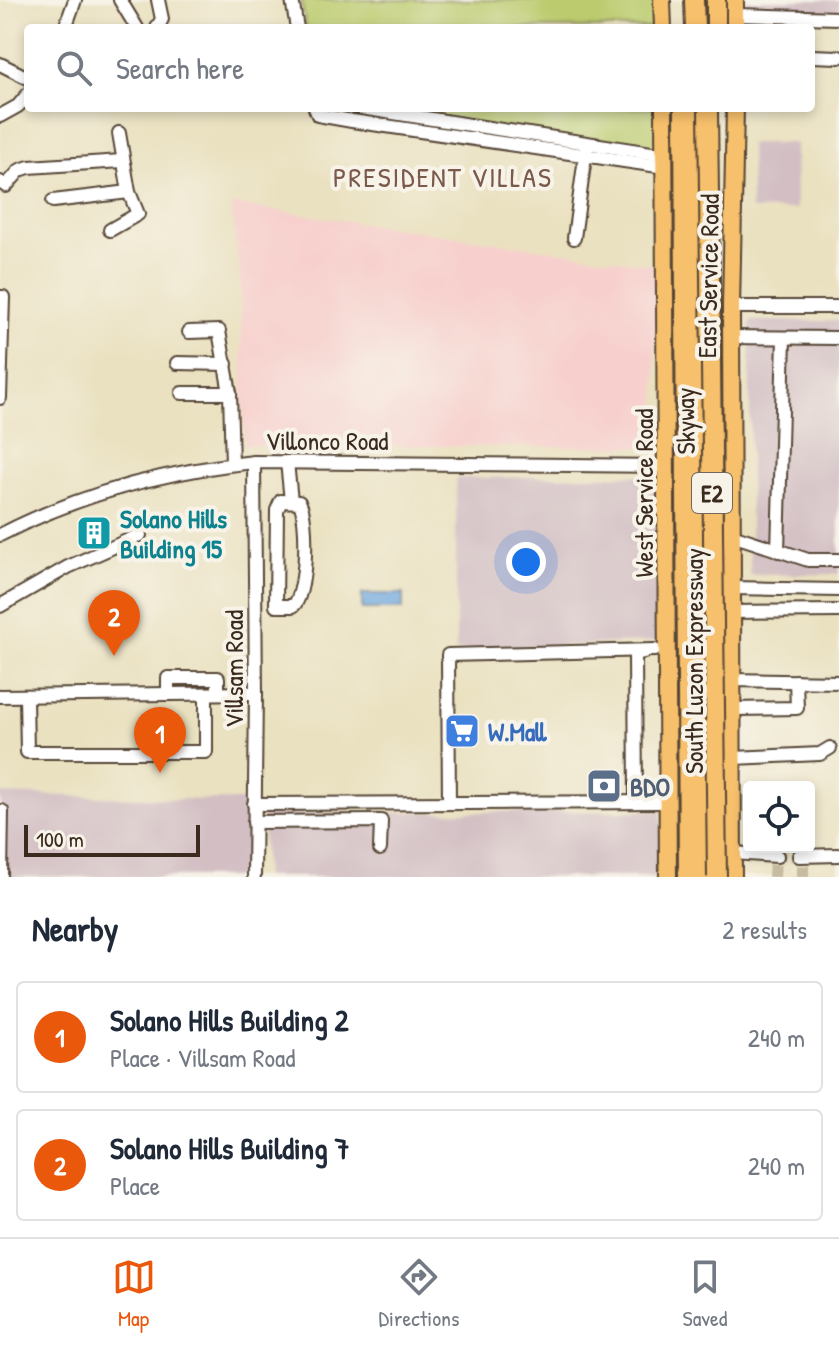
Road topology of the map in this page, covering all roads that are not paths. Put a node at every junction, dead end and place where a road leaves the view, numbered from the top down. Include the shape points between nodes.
1 (75, 0) edge
2 (120, 0) edge
3 (158, 0) edge
4 (292, 0) edge
5 (662, 0) edge
6 (684, 0) edge
7 (694, 0) edge
8 (707, 0) edge
9 (716, 0) edge
10 (735, 14) edge
11 (839, 18) edge
12 (66, 24) edge
13 (135, 24) edge
14 (159, 24) edge
15 (296, 24) edge
16 (663, 24) edge
17 (684, 24) edge
18 (695, 24) edge
19 (707, 24) edge
20 (716, 24) edge
21 (815, 56) edge
22 (839, 57) edge
23 (0, 64) edge
24 (24, 76) edge
25 (24, 99) edge
26 (324, 112) edge
27 (383, 112) edge
28 (664, 112) edge
29 (684, 112) edge
30 (696, 112) edge
31 (708, 112) edge
32 (716, 112) edge
33 (735, 112) edge
34 (0, 116) edge
35 (119, 133) dead end
36 (556, 144) junction
37 (586, 149) junction
38 (122, 161) junction
39 (664, 161) junction
40 (0, 182) edge
41 (129, 192) junction
42 (53, 201) dead end
43 (110, 230) dead end
44 (574, 238) dead end
45 (0, 297) edge
46 (731, 307) junction
47 (839, 307) edge
48 (189, 332) dead end
49 (731, 337) junction
50 (784, 338) junction
51 (839, 338) edge
52 (177, 363) dead end
53 (226, 364) junction
54 (182, 393) dead end
55 (230, 393) junction
56 (0, 398) edge
57 (254, 462) junction
58 (287, 462) junction
59 (232, 464) junction
60 (667, 466) junction
61 (291, 501) junction
62 (0, 535) edge
63 (140, 535) dead end
64 (732, 535) junction
65 (778, 551) junction
66 (839, 560) edge
67 (731, 588) junction
68 (839, 590) edge
69 (0, 606) edge
70 (839, 611) edge
71 (731, 612) junction
72 (661, 649) junction
73 (725, 678) junction
74 (796, 681) junction
75 (839, 682) edge
76 (168, 693) junction
77 (212, 693) junction
78 (256, 693) junction
79 (0, 696) edge
80 (26, 696) junction
81 (733, 709) junction
82 (830, 748) dead end
83 (733, 758) junction
84 (636, 802) junction
85 (667, 802) junction
86 (449, 803) junction
87 (254, 804) junction
88 (2, 811) dead end
89 (254, 822) junction
90 (380, 849) dead end
91 (733, 853) junction
92 (839, 855) edge
93 (777, 856) dead end
94 (799, 856) dead end
95 (1, 877) edge
96 (254, 877) edge
97 (668, 877) edge
98 (688, 877) edge
99 (703, 877) edge
100 (719, 877) edge
101 (733, 877) edge

1 - 12 street
2 - 13 street
3 - 14 street
4 - 15 street
5 - 16 main road
6 - 17 highway
7 - 18 highway
8 - 19 highway
9 - 20 highway
10 - 11 street
21 - 22 street
23 - 24 street
25 - 34 street
26 - 36 street
27 - 36 street
28 - 39 main road, West Service Road
29 - 98 highway, South Luzon Expressway / E2
30 - 99 highway, Skyway / E2
31 - 100 highway, Skyway / E2, bridge
32 - 73 highway, South Luzon Expressway / E2 via 719,631
33 - 46 main road, East Service Road
35 - 38 street
36 - 37 street
37 - 39 street
37 - 44 street
38 - 40 street via 29,167 6,186
38 - 41 street
39 - 60 main road, West Service Road
41 - 42 street
41 - 43 street via 138,214
45 - 56 street
46 - 47 street
46 - 49 main road, East Service Road
48 - 53 street via 219,331
49 - 50 street
49 - 64 main road, East Service Road
50 - 51 street
50 - 65 street
52 - 53 street
53 - 55 street
54 - 55 street
55 - 59 street
57 - 58 street, Villonco Road
57 - 59 street, Villonco Road
57 - 78 street, Villsam Road
58 - 60 street, Villonco Road
58 - 61 street
59 - 62 street, Villonco Road via 100,492
60 - 72 main road, West Service Road
61 - 61 street via 281,501 277,510 276,606 296,605 301,593 304,514 300,502
63 - 69 street via 68,567
64 - 65 street
64 - 67 main road, East Service Road
65 - 66 street via 808,560
67 - 68 street
67 - 71 main road, East Service Road
70 - 71 street
71 - 73 main road, East Service Road
72 - 84 street via 635,654
72 - 85 main road, West Service Road
72 - 86 street via 448,655
73 - 74 street
73 - 81 main road, East Service Road
73 - 100 highway, South Luzon Expressway / E2
74 - 75 street
74 - 81 street via 797,708
76 - 77 street
76 - 77 street via 168,678 218,678
76 - 80 street
77 - 78 street
77 - 80 street via 206,752 27,752
78 - 87 street, Villsam Road
79 - 80 street
81 - 83 main road, East Service Road
82 - 83 street via 820,754
83 - 91 main road, East Service Road
84 - 85 street
84 - 86 street
85 - 97 main road, West Service Road
86 - 87 street
87 - 89 street, Villsam Road
88 - 95 street
89 - 90 street via 381,821
89 - 96 street, Villsam Road
91 - 93 street
91 - 101 main road, East Service Road
92 - 94 street

